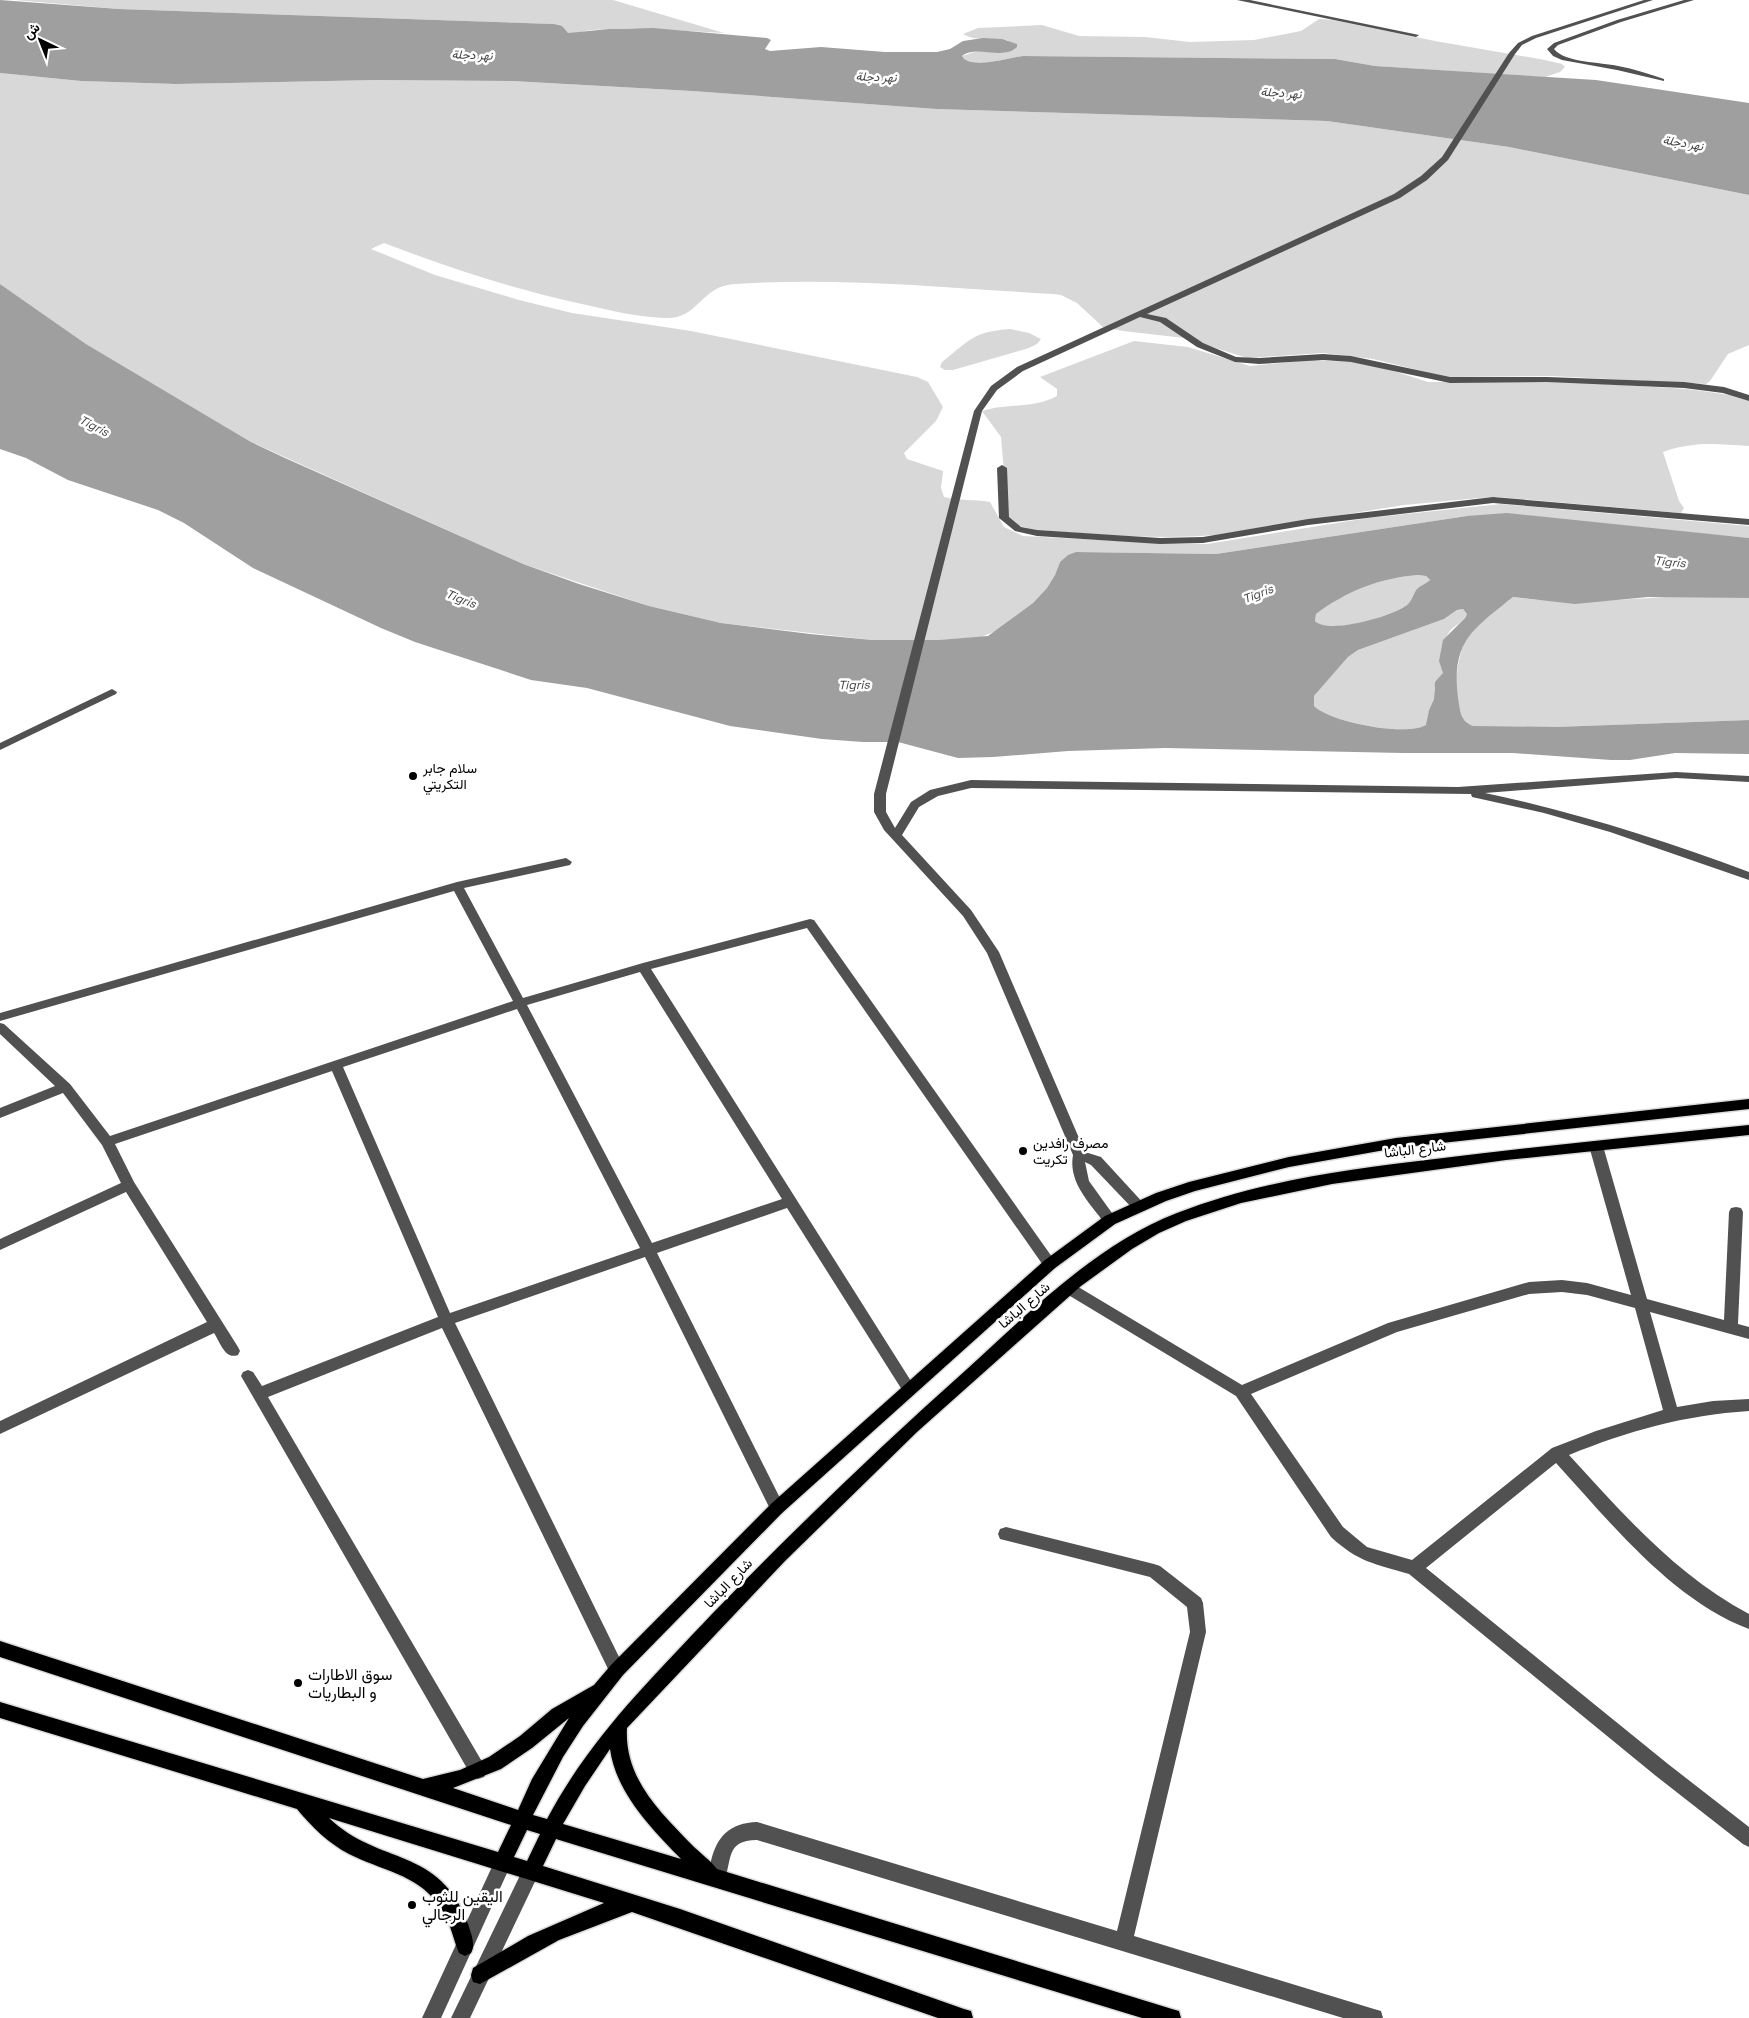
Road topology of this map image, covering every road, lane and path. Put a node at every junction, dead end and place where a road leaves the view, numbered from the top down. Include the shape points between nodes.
1 (1240, 0) edge
2 (1650, 0) edge
3 (1691, 0) edge
4 (1416, 35) dead end
5 (1662, 80) dead end
6 (1139, 314) junction
7 (1749, 398) edge
8 (1002, 468) dead end
9 (1749, 522) edge
10 (112, 692) dead end
11 (0, 747) edge
12 (1749, 779) edge
13 (1458, 790) junction
14 (896, 836) junction
15 (566, 862) dead end
16 (1749, 876) edge
17 (457, 886) junction
18 (643, 967) junction
19 (520, 1003) junction
20 (0, 1017) edge
21 (0, 1027) edge
22 (336, 1064) junction
23 (65, 1087) junction
24 (1749, 1104) edge
25 (0, 1113) edge
26 (1749, 1130) edge
27 (107, 1142) junction
28 (1596, 1146) junction
29 (1080, 1155) junction
30 (129, 1185) junction
31 (791, 1201) junction
32 (1139, 1206) junction
33 (1736, 1212) dead end
34 (1110, 1220) junction
35 (0, 1245) edge
36 (650, 1251) junction
37 (1050, 1264) junction
38 (1070, 1289) junction
39 (1642, 1303) junction
40 (446, 1320) junction
41 (216, 1325) junction
42 (1731, 1328) junction
43 (1749, 1333) edge
44 (232, 1351) dead end
45 (248, 1376) dead end
46 (909, 1389) junction
47 (1242, 1392) junction
48 (259, 1394) junction
49 (1749, 1405) edge
50 (1672, 1414) junction
51 (0, 1428) edge
52 (1557, 1453) junction
53 (778, 1508) junction
54 (1006, 1534) dead end
55 (1414, 1568) junction
56 (1749, 1622) edge
57 (0, 1649) edge
58 (617, 1670) junction
59 (600, 1691) junction
60 (0, 1711) edge
61 (619, 1726) junction
62 (478, 1771) junction
63 (423, 1787) junction
64 (302, 1802) junction
65 (521, 1820) junction
66 (551, 1829) junction
67 (1749, 1838) edge
68 (502, 1862) junction
69 (531, 1870) junction
70 (715, 1877) junction
71 (631, 1903) junction
72 (1124, 1942) junction
73 (465, 1947) junction
74 (480, 1975) junction
75 (430, 2018) edge
76 (460, 2018) edge
77 (964, 2018) edge
78 (1172, 2018) edge
79 (1374, 2018) edge

1 - 4 street
2 - 6 street via 1520,44 1452,148 1424,178 1397,196
3 - 5 street via 1618,21 1550,49 1564,58
6 - 7 street via 1163,320 1200,344 1244,360 1341,358 1450,380 1567,379 1698,386 1726,390
6 - 14 street via 1020,369 994,388 978,411 880,794 880,812
8 - 9 street via 1004,518 1018,529 1037,534 1160,541 1202,540 1308,522 1493,500
10 - 11 street
12 - 13 street via 1676,775
13 - 14 street via 971,784 934,793 915,805
13 - 16 street via 1567,816 1696,855
14 - 29 street via 967,913 993,952
15 - 17 street
17 - 19 street
17 - 20 street
18 - 19 street
18 - 31 street
18 - 37 street via 810,923
19 - 22 street
19 - 36 street
21 - 23 street
22 - 27 street
22 - 40 street
23 - 25 street
23 - 27 street
24 - 32 main road via 1337,1152 1232,1175
26 - 28 main road, شارع الباشا
27 - 30 street
28 - 38 main road, شارع الباشا via 1380,1171 1257,1193 1154,1228
28 - 39 street
29 - 32 street via 1096,1161
29 - 34 street via 1079,1177
30 - 35 street
30 - 41 street
31 - 36 street
31 - 46 street
32 - 34 main road
33 - 42 street
34 - 37 main road
36 - 40 street
36 - 53 street
37 - 46 main road
38 - 47 street
38 - 61 main road, شارع الباشا via 869,1467 751,1584
39 - 42 street
39 - 47 street via 1587,1289 1562,1286 1529,1288 1393,1327
39 - 50 street
40 - 48 street
40 - 58 street
41 - 44 street
41 - 51 street
42 - 43 street
45 - 48 street
46 - 53 main road
47 - 55 street via 1338,1532 1363,1553
48 - 62 street
49 - 50 street
50 - 52 street via 1596,1437
52 - 55 street
52 - 56 street via 1641,1542 1686,1583 1727,1612
53 - 58 main road
54 - 72 street via 1154,1572 1195,1603 1198,1632
55 - 67 street
57 - 63 main road
58 - 59 main road
59 - 62 main road via 558,1715 510,1753
59 - 65 main road via 556,1752
60 - 64 main road
61 - 66 main road, شارع الباشا via 581,1775
61 - 70 main road via 621,1761 635,1792 667,1830
62 - 63 main road
63 - 65 main road
64 - 68 main road
64 - 73 main road via 327,1829 351,1846 409,1869 441,1892 461,1926
65 - 66 main road
65 - 68 main road
66 - 69 main road, شارع الباشا
66 - 70 main road
68 - 69 main road
68 - 73 street
69 - 71 main road
69 - 74 street
70 - 72 street via 722,1850 730,1838 743,1831 757,1831
70 - 78 main road
71 - 74 main road via 569,1924
71 - 77 main road
72 - 79 street
73 - 75 street
74 - 76 street

